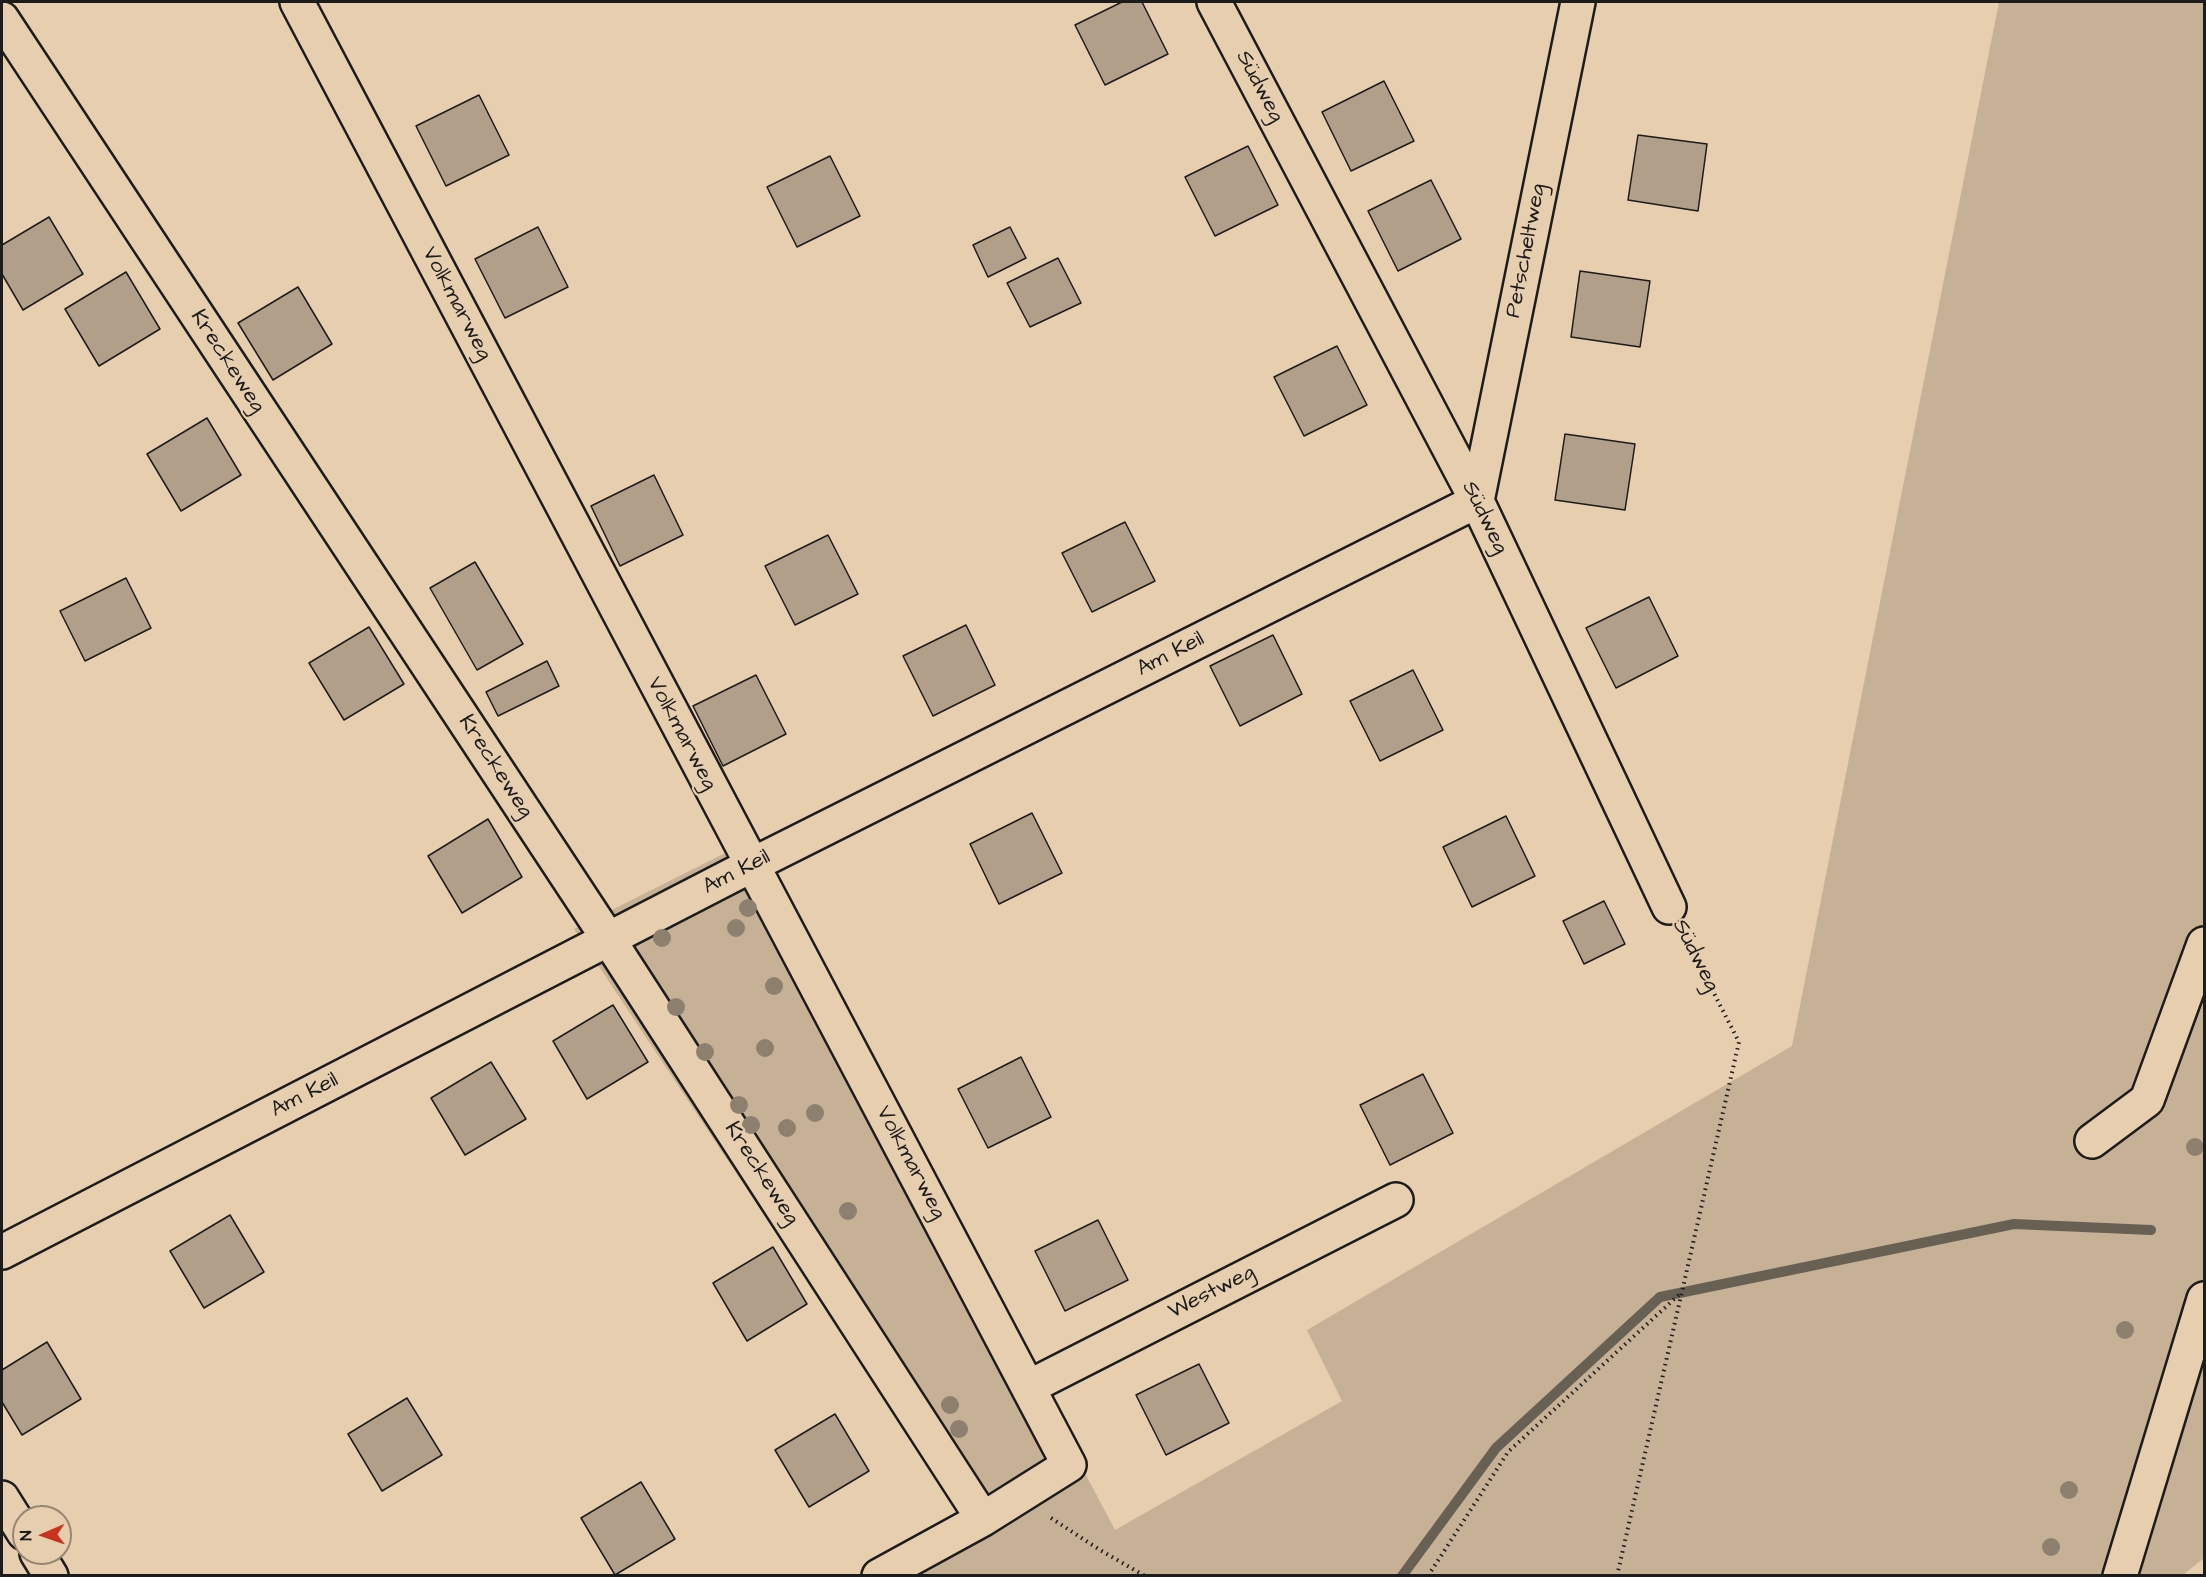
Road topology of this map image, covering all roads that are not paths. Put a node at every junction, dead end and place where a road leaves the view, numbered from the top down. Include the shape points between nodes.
1 (297, 2) edge
2 (1214, 2) edge
3 (1578, 2) edge
4 (2, 19) edge
5 (1476, 501) junction
6 (750, 866) junction
7 (1669, 907) road end
8 (609, 940) junction
9 (2205, 944) edge
10 (2092, 1141) dead end
11 (1396, 1200) dead end
12 (2, 1252) edge
13 (2205, 1299) edge
14 (1029, 1387) junction
15 (2, 1498) edge
16 (12, 1514) edge
17 (983, 1519) junction
18 (2124, 1563) edge
19 (879, 1575) edge

1 - 6 street, Volkmarweg
2 - 5 street, Südweg
3 - 5 street, Petscheltweg
4 - 8 street, Kreckeweg
5 - 6 street, Am Keil
5 - 7 street, Südweg
6 - 8 street, Am Keil
6 - 14 street, Volkmarweg
8 - 12 street, Am Keil
8 - 17 street, Kreckeweg
9 - 10 street via 2147,1100
11 - 14 street, Westweg
13 - 18 street
14 - 17 street, Volkmarweg via 1069,1466
15 - 16 street
17 - 19 street

